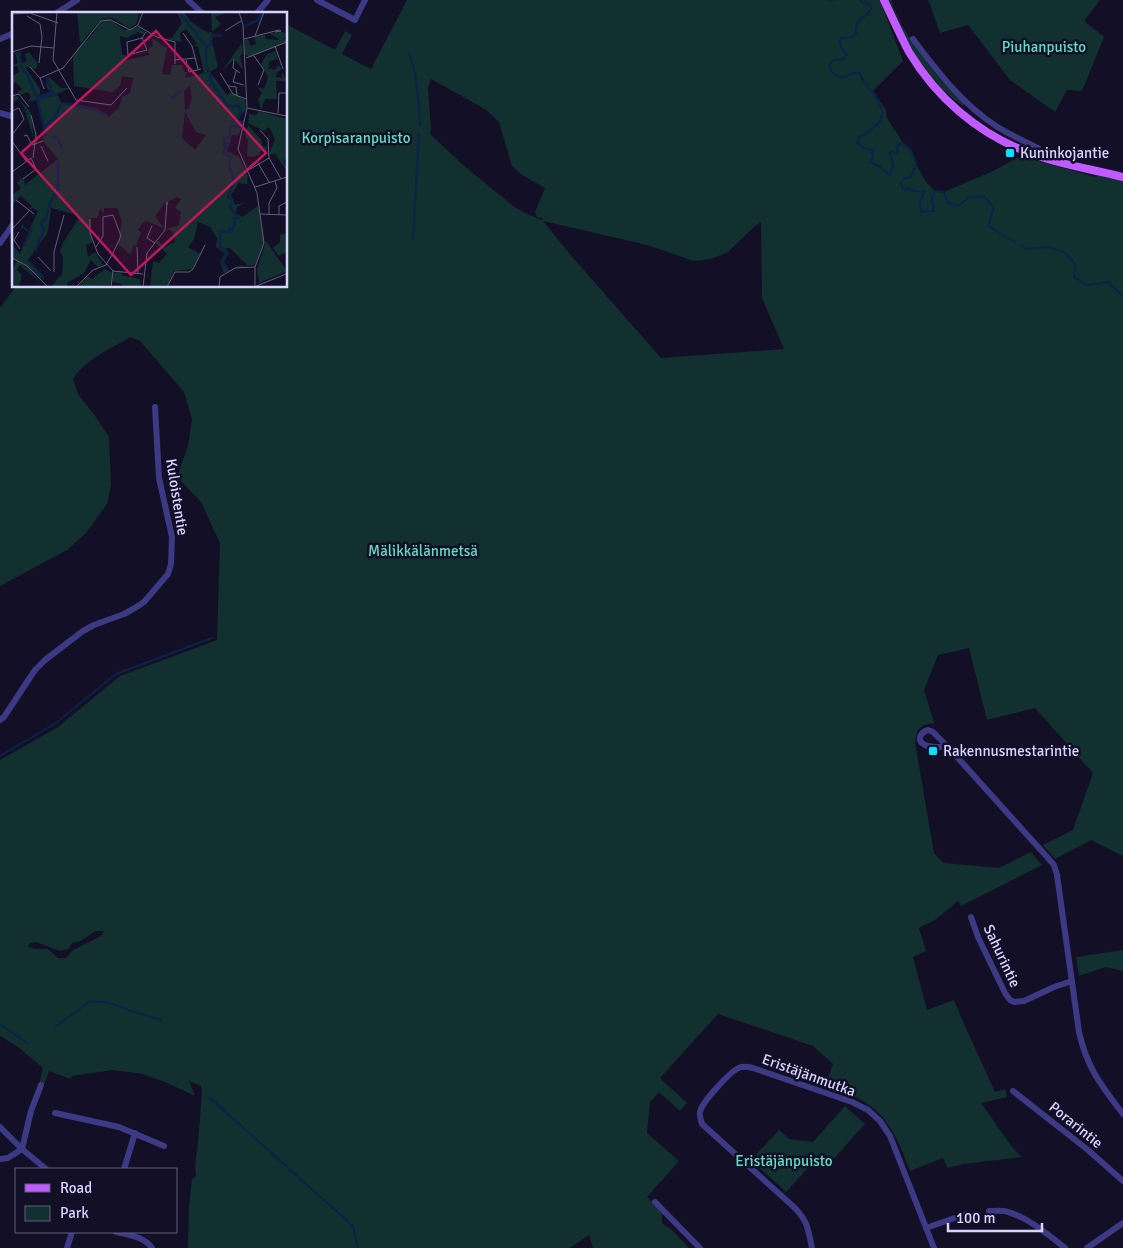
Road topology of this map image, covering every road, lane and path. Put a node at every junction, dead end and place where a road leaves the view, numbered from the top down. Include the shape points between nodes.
1 (77, 0) edge
2 (188, 0) edge
3 (268, 0) edge
4 (318, 0) edge
5 (366, 0) edge
6 (884, 0) edge
7 (58, 12) edge
8 (201, 12) edge
9 (258, 12) edge
10 (12, 34) edge
11 (0, 39) edge
12 (913, 39) dead end
13 (985, 119) junction
14 (979, 127) junction
15 (1038, 148) dead end
16 (1123, 177) edge
17 (12, 226) edge
18 (0, 243) edge
19 (154, 407) dead end
20 (0, 720) edge
21 (948, 747) dead end
22 (971, 917) dead end
23 (1072, 981) junction
24 (41, 1085) dead end
25 (1013, 1091) dead end
26 (55, 1113) dead end
27 (1123, 1114) edge
28 (0, 1126) edge
29 (135, 1133) junction
30 (164, 1146) dead end
31 (22, 1149) junction
32 (0, 1159) edge
33 (45, 1168) edge
34 (124, 1168) edge
35 (1123, 1181) edge
36 (655, 1202) dead end
37 (988, 1211) dead end
38 (966, 1214) dead end
39 (1123, 1223) edge
40 (926, 1228) junction
41 (72, 1233) edge
42 (120, 1233) edge
43 (68, 1248) edge
44 (152, 1248) edge
45 (700, 1248) edge
46 (812, 1248) edge
47 (934, 1248) edge
48 (1065, 1248) edge
49 (1087, 1248) edge

1 - 7 street
2 - 8 street
3 - 9 street
4 - 5 street via 355,20
6 - 14 main road via 906,46 927,78
10 - 11 street
12 - 13 street via 944,79
13 - 14 street
13 - 15 street
14 - 16 main road via 1027,152
17 - 18 street
19 - 20 street, Kuloistentie via 159,478 172,537 168,574 144,602 124,614 94,625 45,660
21 - 23 street via 1054,865
22 - 23 street, Sahurintie via 1010,1000 1024,1001
23 - 27 street via 1085,1056 1099,1082
24 - 31 street
25 - 35 street, Porarintie
26 - 29 street
28 - 31 street
29 - 30 street
29 - 34 street
31 - 32 street
31 - 33 street
36 - 45 street
37 - 48 street via 1016,1214
38 - 40 street
39 - 49 street
40 - 46 street, Eristäjänmutka via 890,1136 868,1110 753,1068 739,1068 730,1073 703,1105 699,1114 702,1124 802,1215
40 - 47 street, Eristäjänmutka
41 - 43 street
42 - 44 street via 142,1239

